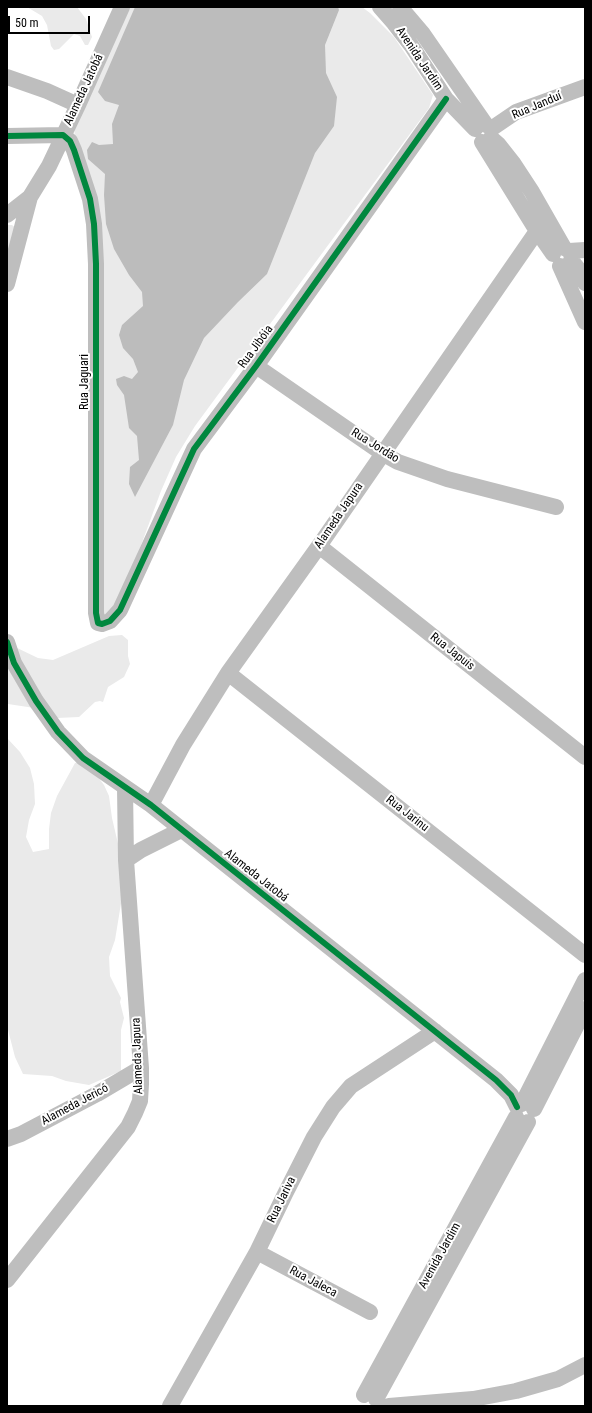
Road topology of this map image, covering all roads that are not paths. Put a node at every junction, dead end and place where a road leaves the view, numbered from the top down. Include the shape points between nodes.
1 (122, 7) edge
2 (380, 7) edge
3 (400, 7) edge
4 (7, 77) edge
5 (585, 86) edge
6 (446, 99) junction
7 (78, 105) junction
8 (485, 133) junction
9 (63, 135) junction
10 (7, 136) edge
11 (30, 197) junction
12 (7, 215) edge
13 (537, 231) junction
14 (585, 250) edge
15 (563, 256) junction
16 (585, 283) edge
17 (7, 284) edge
18 (585, 322) edge
19 (256, 366) junction
20 (382, 453) junction
21 (556, 507) dead end
22 (319, 546) junction
23 (110, 621) joint
24 (7, 642) edge
25 (228, 673) junction
26 (585, 757) edge
27 (125, 788) junction
28 (151, 805) junction
29 (181, 830) junction
30 (126, 860) junction
31 (585, 955) edge
32 (585, 980) edge
33 (585, 1010) edge
34 (435, 1031) junction
35 (141, 1068) junction
36 (523, 1112) junction
37 (7, 1139) edge
38 (257, 1252) junction
39 (7, 1280) edge
40 (370, 1312) dead end
41 (585, 1365) edge
42 (373, 1402) edge
43 (473, 1402) edge
44 (170, 1406) edge

1 - 7 street, Alameda Jatobá
2 - 6 street, Avenida Jardim via 411,45
3 - 8 street, Avenida Jardim via 423,34
4 - 7 street
5 - 8 street, Rua Janduí via 516,112
6 - 8 street, Avenida Jardim
6 - 19 street, Rua Jibóia
7 - 9 street, Alameda Jatobá
8 - 13 street, Avenida Jardim
8 - 15 street, Avenida Jardim via 498,144 532,192
9 - 10 street
9 - 11 street, Alameda Jatobá via 49,166
9 - 23 street, Rua Jaguari via 70,141 74,150 90,199 94,224 96,613 98,623
11 - 12 street
11 - 17 street, Alameda Jatobá
13 - 15 street, Avenida Jardim
13 - 20 street, Alameda Japura
14 - 15 street
15 - 16 street, Avenida Jardim via 579,270
15 - 18 street, Avenida Jardim
19 - 20 street, Rua Jordão
19 - 23 street, Rua Jibóia via 194,449 120,610
20 - 21 street, Rua Jordão via 398,462 447,478
20 - 22 street, Alameda Japura
22 - 25 street, Alameda Japura
22 - 26 street, Rua Japuis
24 - 27 street, Alameda Jatobá via 14,662 36,701 58,732 84,758
25 - 28 street, Alameda Japura via 183,745
25 - 31 street, Rua Jarinu
27 - 28 street, Alameda Jatobá
27 - 30 street, Alameda Japura
28 - 29 street, Alameda Jatobá
29 - 30 street
29 - 34 street, Alameda Jatobá
30 - 35 street, Alameda Japura
32 - 36 street, Avenida Jardim
33 - 36 street, Avenida Jardim
34 - 36 street, Alameda Jatobá via 496,1080
34 - 38 street, Rua Jariva via 350,1086 333,1107 314,1137
35 - 37 street, Alameda Jericó via 21,1134
35 - 39 street, Alameda Japura via 140,1101 128,1127
36 - 42 street, Avenida Jardim
38 - 40 street, Rua Jaleca
38 - 44 street, Rua Jariva
41 - 43 street via 558,1379
42 - 43 street

